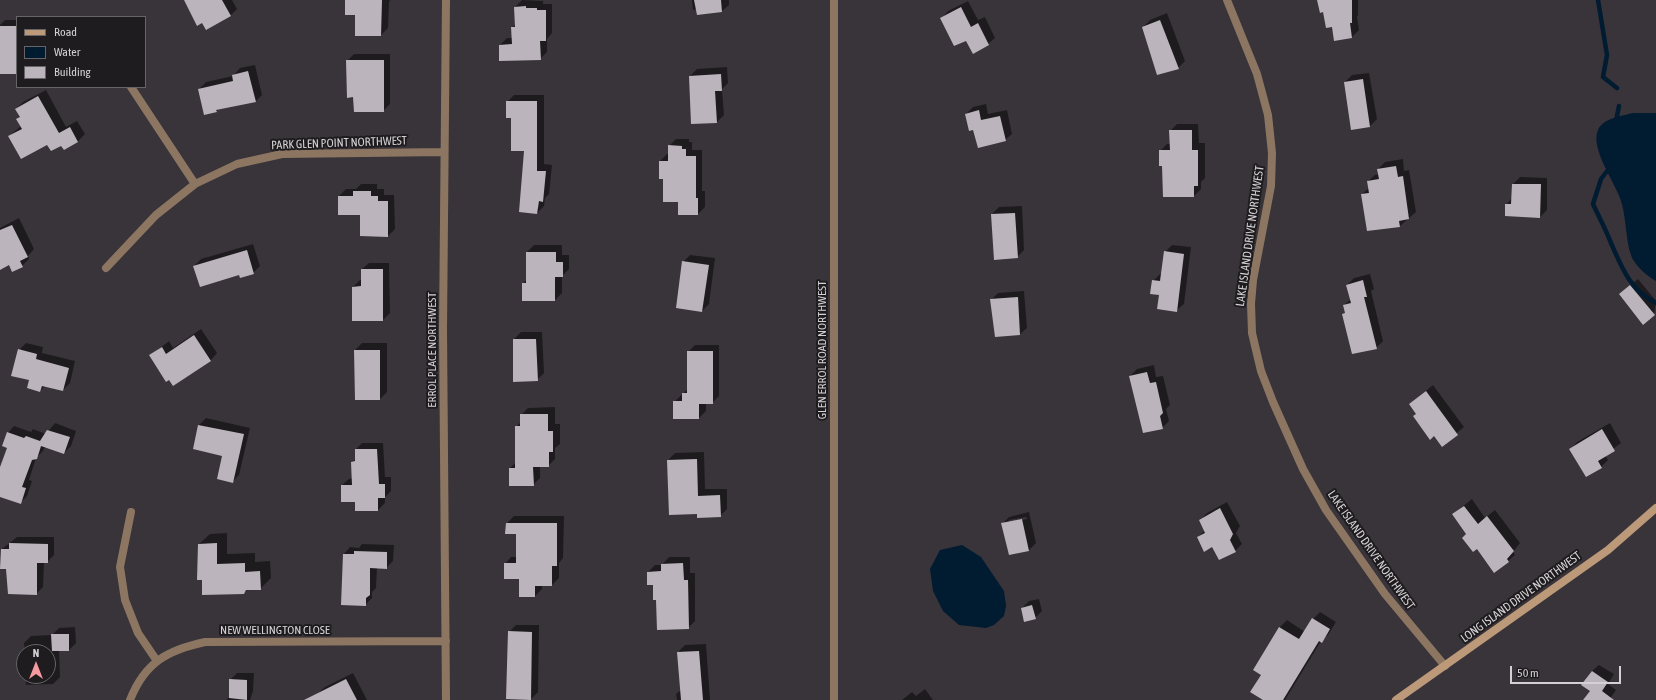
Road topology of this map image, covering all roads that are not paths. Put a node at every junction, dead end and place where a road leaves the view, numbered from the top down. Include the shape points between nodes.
1 (446, 0) edge
2 (834, 0) edge
3 (1227, 0) edge
4 (132, 88) edge
5 (444, 152) junction
6 (195, 184) junction
7 (106, 268) dead end
8 (1656, 508) edge
9 (131, 512) dead end
10 (446, 641) junction
11 (157, 661) junction
12 (1445, 666) junction
13 (130, 700) edge
14 (446, 700) edge
15 (834, 700) edge
16 (1396, 700) edge

1 - 5 street, ERROL PLACE NORTHWEST
2 - 15 street, GLEN ERROL ROAD NORTHWEST
3 - 12 street, LAKE ISLAND DRIVE NORTHWEST via 1257,74 1268,115 1272,153 1271,186 1253,280 1251,304 1252,333 1261,371 1288,436 1326,510 1385,594
4 - 6 street
5 - 6 street, PARK GLEN POINT NORTHWEST via 282,154 237,164
5 - 10 street, ERROL PLACE NORTHWEST
6 - 7 street, PARK GLEN POINT NORTHWEST via 156,215
8 - 12 street, LONG ISLAND DRIVE NORTHWEST via 1608,550
9 - 11 street via 120,567 125,600 138,632
10 - 11 street, NEW WELLINGTON CLOSE via 205,642 180,648
10 - 14 street, ERROL PLACE NORTHWEST
11 - 13 street, NEW WELLINGTON CLOSE via 144,674
12 - 16 street, LONG ISLAND DRIVE NORTHWEST

